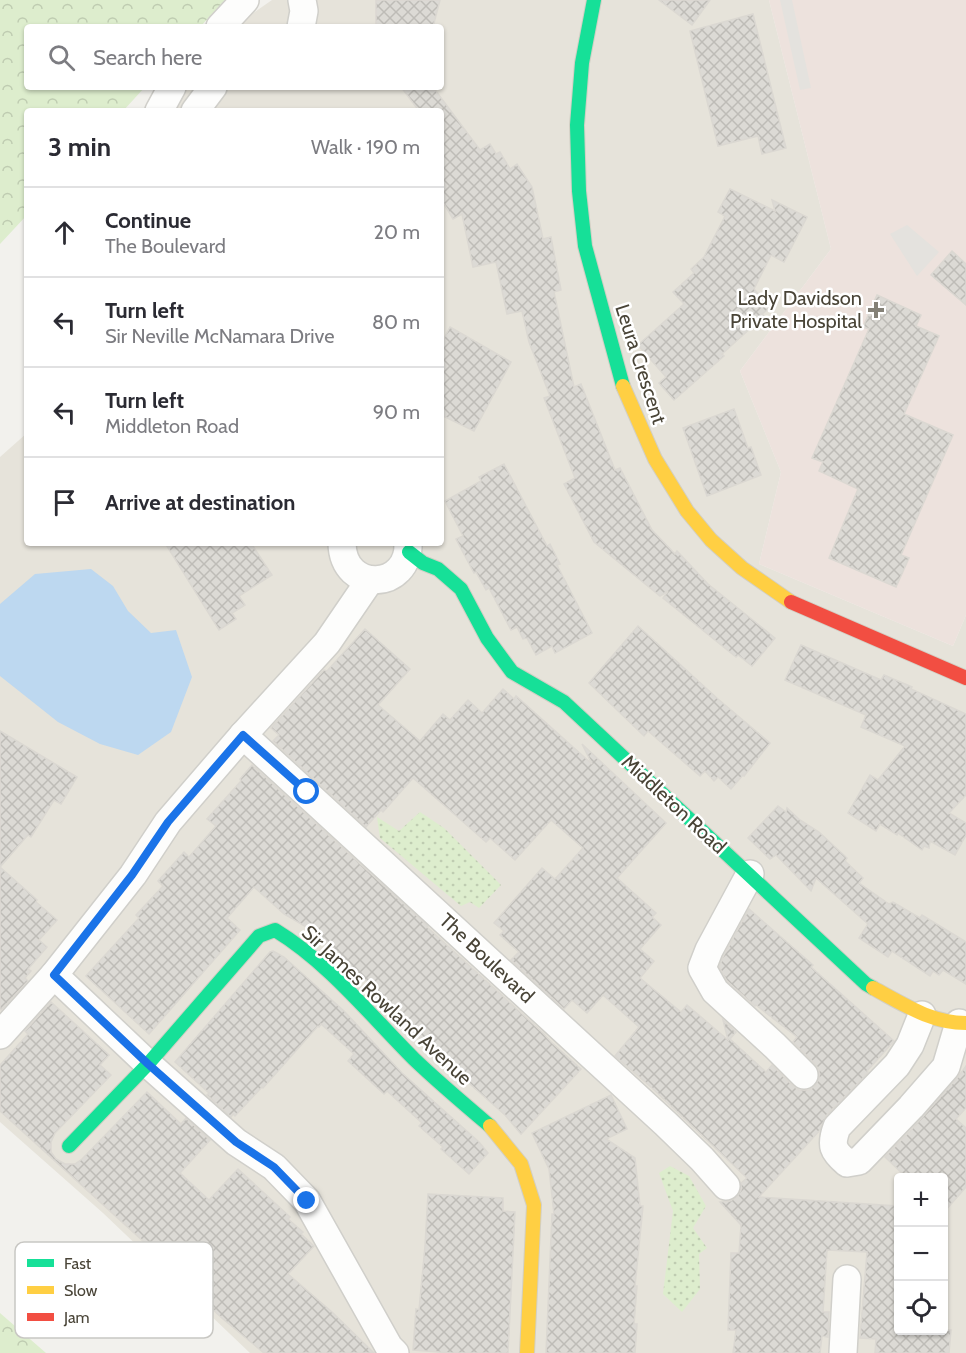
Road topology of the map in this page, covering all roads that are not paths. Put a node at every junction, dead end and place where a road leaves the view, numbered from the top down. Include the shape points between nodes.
1 (245, 0) edge
2 (302, 0) edge
3 (594, 0) edge
4 (223, 24) edge
5 (302, 24) edge
6 (170, 90) edge
7 (211, 90) edge
8 (161, 108) edge
9 (197, 108) edge
10 (342, 546) edge
11 (409, 547) edge
12 (370, 580) junction
13 (966, 678) edge
14 (243, 735) junction
15 (750, 874) junction
16 (54, 975) junction
17 (922, 1016) junction
18 (962, 1023) edge
19 (0, 1035) edge
20 (148, 1064) junction
21 (804, 1075) dead end
22 (69, 1146) dead end
23 (726, 1186) dead end
24 (847, 1279) dead end
25 (395, 1353) edge
26 (527, 1353) edge
27 (843, 1353) edge

1 - 4 street
2 - 5 street
3 - 13 street, Leura Crescent via 582,63 577,125 585,246 626,392 655,459 687,511 711,540 787,600
6 - 8 street
7 - 9 street
10 - 12 street via 348,566
11 - 12 street via 404,564 395,574
11 - 15 street, Middleton Road via 423,563 438,569 461,589 487,638 512,672 564,702
12 - 14 street via 327,643
14 - 16 street via 168,822
14 - 23 street, The Boulevard via 666,1124
15 - 17 street, Middleton Road via 866,984
15 - 21 street via 702,968 714,991
16 - 19 street
16 - 20 street
17 - 18 street, Middleton Road
17 - 18 street via 897,1065 837,1127 832,1140 836,1154 847,1163 860,1161 946,1067
20 - 22 street, Sir James Rowland Avenue
20 - 25 street via 236,1142 274,1167 307,1201
20 - 26 street, Sir James Rowland Avenue via 259,936 275,930 295,942 357,998 414,1059 493,1129 521,1164 534,1205
24 - 27 street

